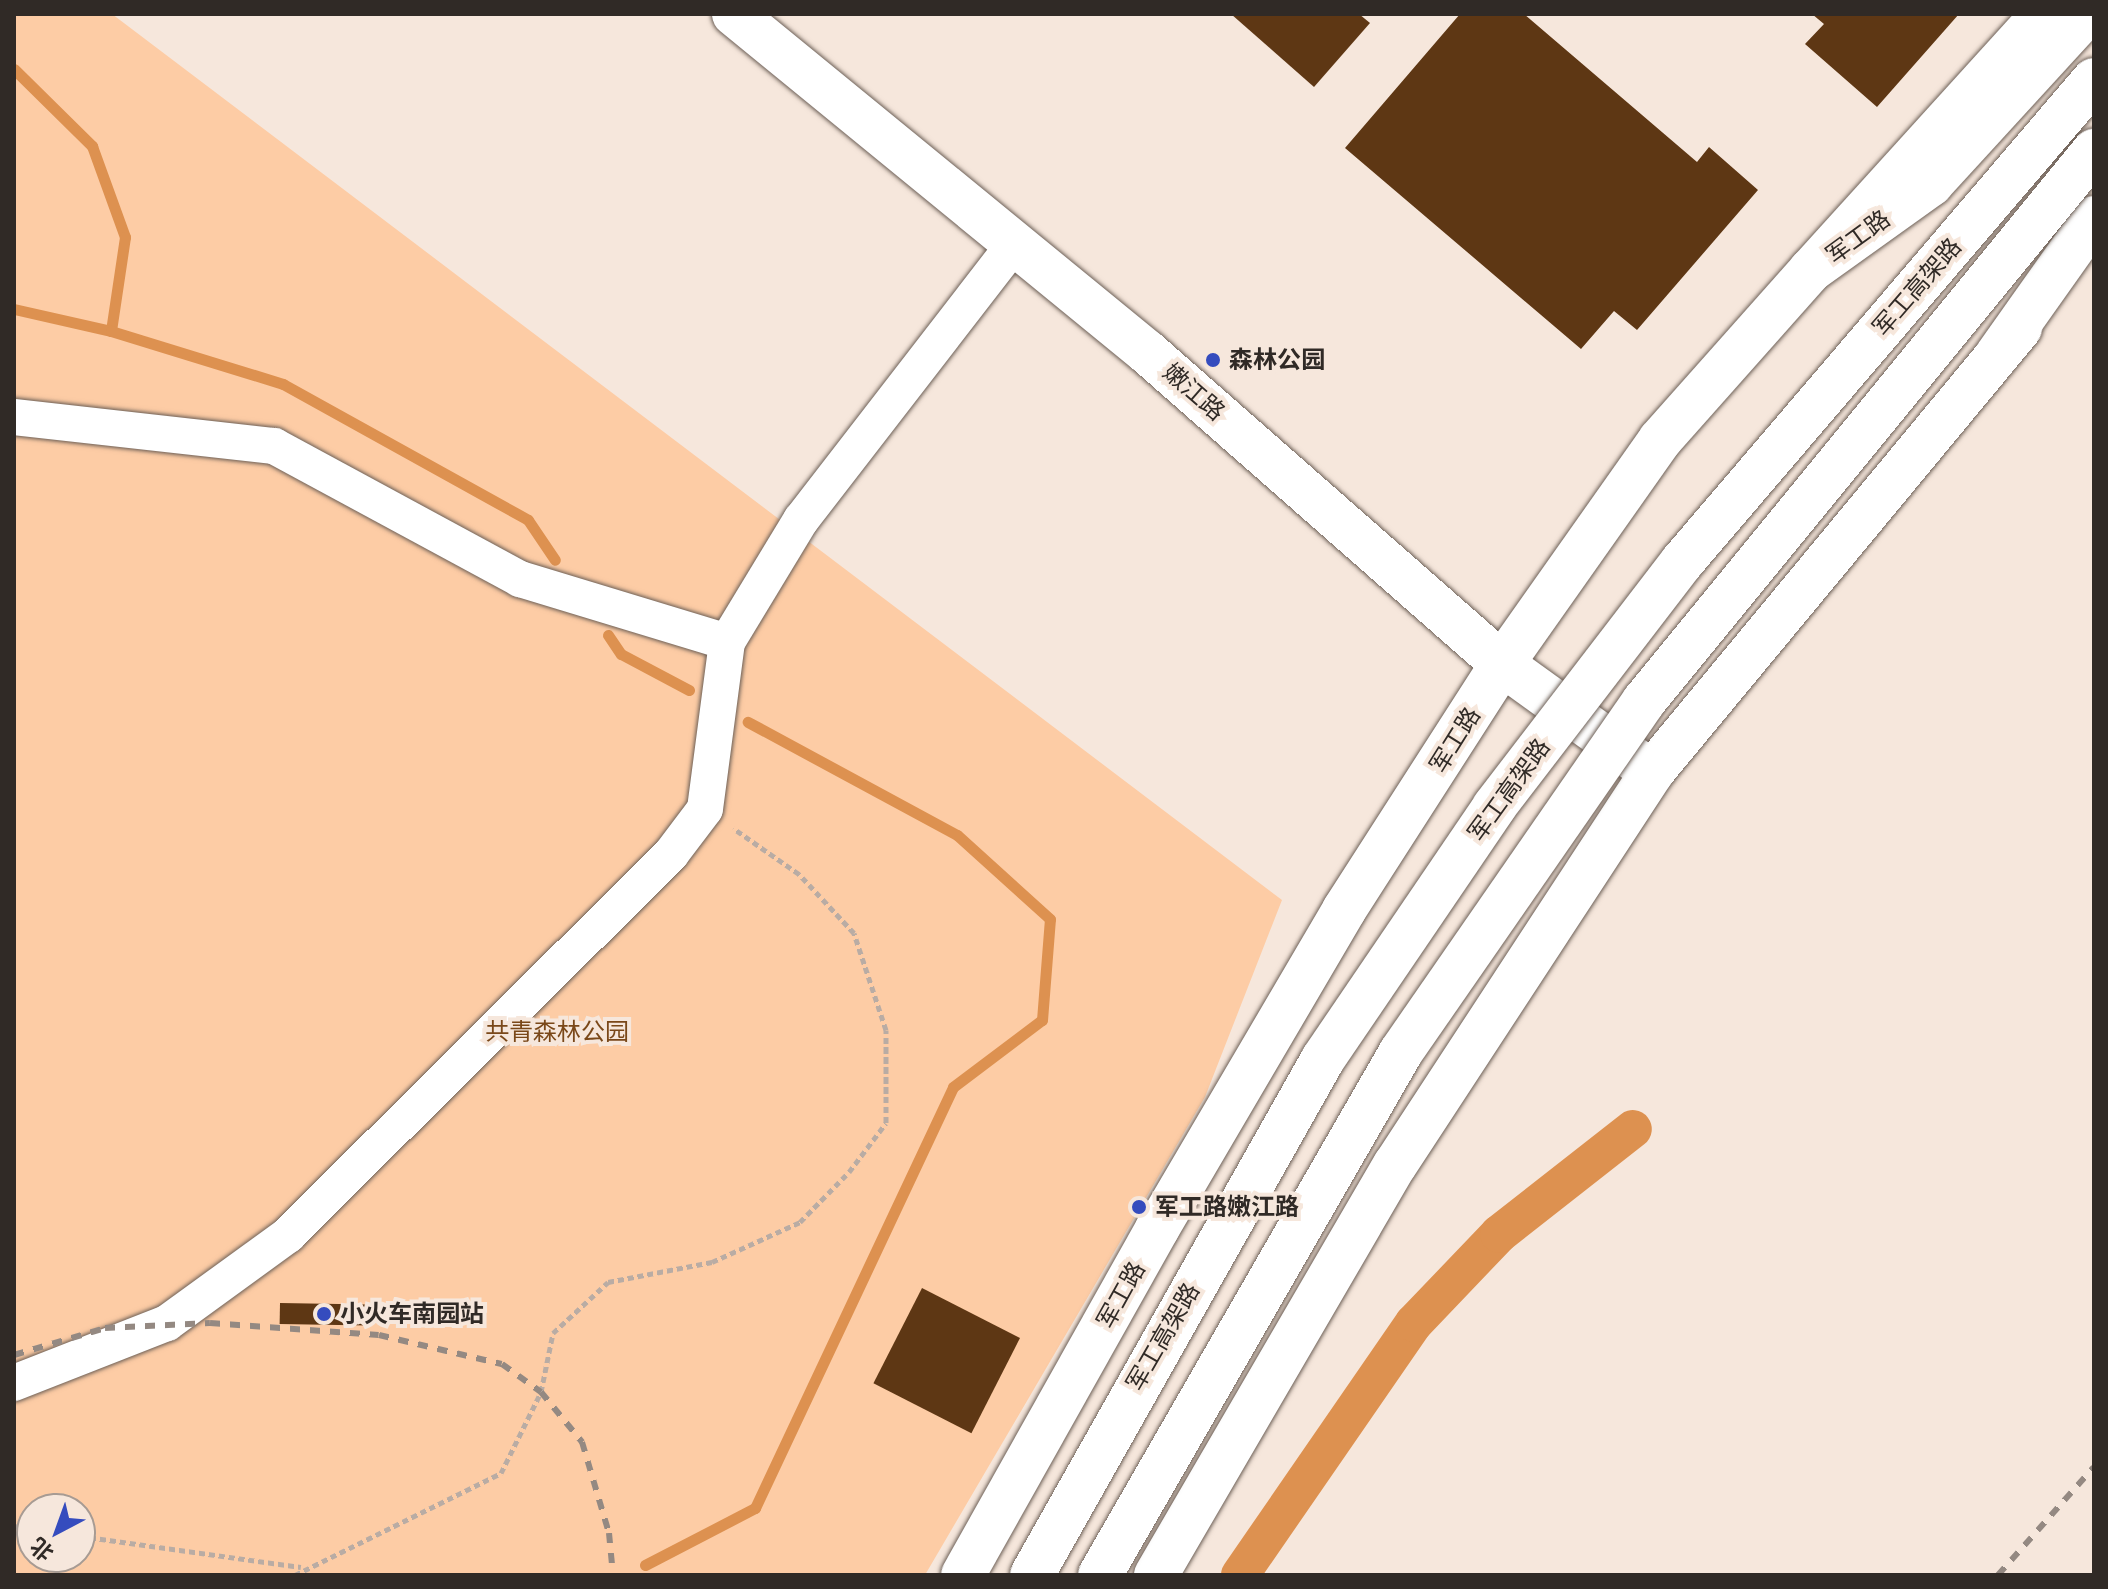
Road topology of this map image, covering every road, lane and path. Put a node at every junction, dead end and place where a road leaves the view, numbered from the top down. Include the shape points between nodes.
1 (734, 14) edge
2 (2043, 14) edge
3 (2087, 14) edge
4 (2094, 80) edge
5 (2094, 151) edge
6 (2094, 218) edge
7 (2094, 241) edge
8 (1015, 243) junction
9 (1811, 270) junction
10 (1997, 355) junction
11 (14, 417) edge
12 (727, 642) junction
13 (1502, 664) junction
14 (1652, 772) junction
15 (705, 809) junction
16 (14, 1383) edge
17 (96, 1538) edge
18 (302, 1567) junction
19 (295, 1575) edge
20 (963, 1575) edge
21 (1032, 1575) edge
22 (1100, 1575) edge
23 (1156, 1575) edge

1 - 8 main road, 嫩江路
2 - 9 main road
3 - 9 main road, 军工路 via 1931,184
4 - 21 main road, 军工高架路, bridge via 1682,562 1494,807 1323,1059
5 - 22 main road, 军工高架路, bridge via 1644,701 1401,1052
6 - 10 main road
7 - 10 main road
8 - 12 street via 801,520
8 - 13 main road, 嫩江路 via 1189,388
9 - 13 main road, 军工路 via 1660,440
10 - 14 main road
11 - 12 street via 274,446 520,579
12 - 15 street
13 - 14 main road, 嫩江路
13 - 20 main road, 军工路 via 1344,910
14 - 23 main road via 1395,1165
15 - 16 street via 671,854 288,1235 167,1323
15 - 18 path via 799,874 854,933 886,1030 886,1123 849,1172 800,1222 712,1262 608,1282 553,1333 541,1392 501,1473
17 - 18 path
18 - 19 path

